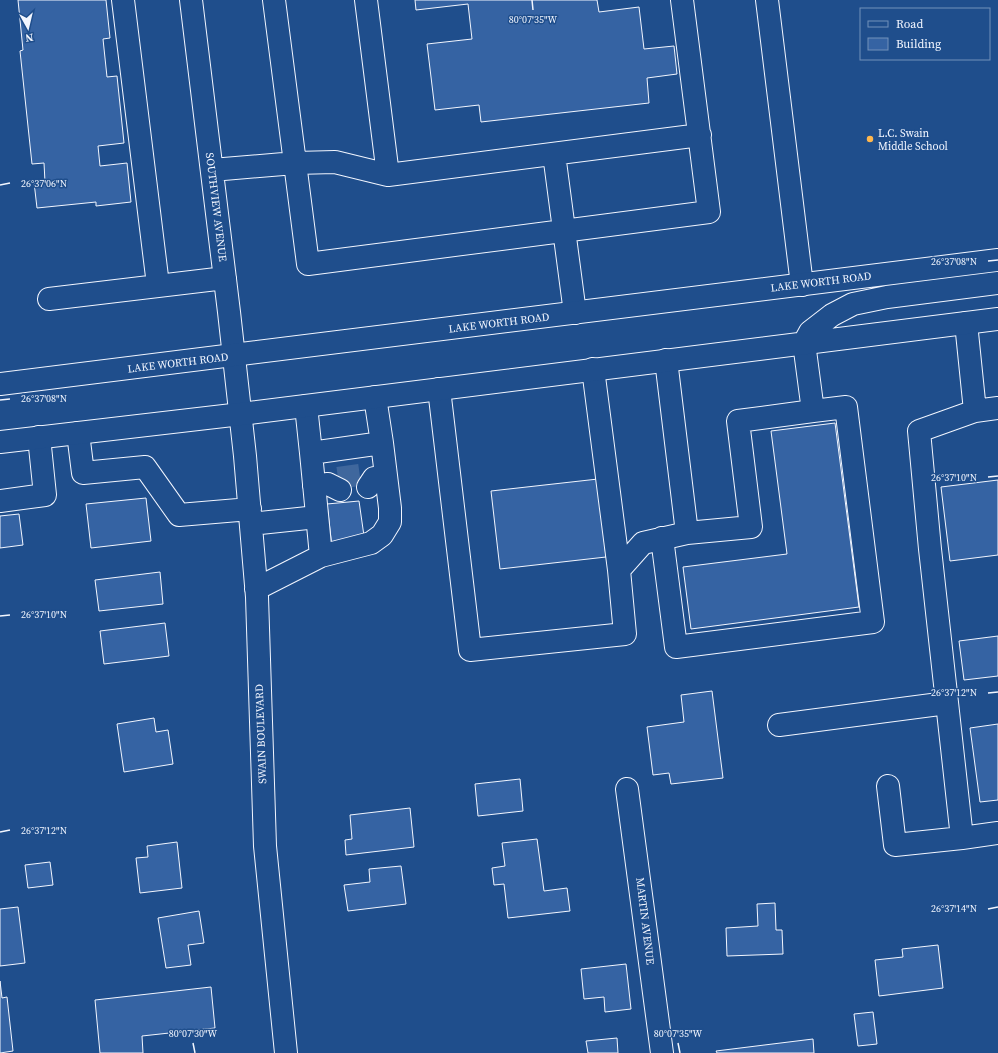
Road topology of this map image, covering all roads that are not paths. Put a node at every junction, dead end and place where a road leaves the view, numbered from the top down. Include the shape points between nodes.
1 (123, 0) edge
2 (190, 0) edge
3 (274, 0) edge
4 (366, 0) edge
5 (682, 0) edge
6 (767, 0) edge
7 (700, 135) junction
8 (554, 154) junction
9 (295, 163) junction
10 (212, 170) junction
11 (388, 175) junction
12 (564, 231) junction
13 (998, 260) edge
14 (225, 278) junction
15 (998, 283) edge
16 (158, 285) junction
17 (802, 285) junction
18 (49, 299) dead end
19 (574, 313) junction
20 (998, 319) edge
21 (966, 323) junction
22 (804, 343) junction
23 (234, 356) junction
24 (666, 360) junction
25 (593, 369) junction
26 (0, 384) edge
27 (439, 389) junction
28 (375, 397) junction
29 (306, 406) junction
30 (998, 408) edge
31 (813, 411) junction
32 (975, 411) junction
33 (241, 414) junction
34 (78, 433) junction
35 (39, 437) junction
36 (0, 442) edge
37 (382, 443) junction
38 (311, 453) junction
39 (0, 501) edge
40 (250, 517) junction
41 (317, 517) junction
42 (687, 533) junction
43 (662, 538) junction
44 (321, 556) junction
45 (619, 570) junction
46 (256, 589) junction
47 (947, 703) junction
48 (779, 726) dead end
49 (888, 786) dead end
50 (628, 789) dead end
51 (998, 833) edge
52 (962, 838) junction
53 (286, 1053) edge
54 (662, 1053) edge

1 - 16 main road
2 - 10 main road, SOUTHVIEW AVENUE
3 - 9 main road
4 - 11 main road
5 - 7 main road
6 - 17 main road
7 - 8 main road
7 - 12 main road via 709,212
8 - 11 main road
8 - 12 main road
9 - 10 main road
9 - 11 main road via 335,162
9 - 12 main road via 308,264
10 - 14 main road, SOUTHVIEW AVENUE
12 - 19 main road
13 - 17 main road, LAKE WORTH ROAD
14 - 16 main road
14 - 23 main road, SOUTHVIEW AVENUE
15 - 22 main road via 852,304 832,314 810,332
16 - 18 main road
17 - 19 main road, LAKE WORTH ROAD
19 - 23 main road, LAKE WORTH ROAD
20 - 21 main road
21 - 22 main road
21 - 32 main road
22 - 24 main road
22 - 31 main road
23 - 26 main road, LAKE WORTH ROAD
23 - 33 main road, SOUTHVIEW AVENUE
24 - 25 main road
24 - 42 main road
25 - 27 main road
25 - 45 main road
27 - 28 main road
27 - 45 main road via 470,650 625,634
28 - 29 main road
28 - 37 main road
29 - 33 main road
29 - 38 main road
30 - 32 main road
31 - 42 main road via 738,421 751,527
31 - 43 main road via 846,407 873,622 676,647
32 - 47 main road via 919,431
33 - 34 main road
33 - 40 main road, SWAIN BOULEVARD
34 - 35 main road
34 - 40 main road via 83,473 144,467 179,516
35 - 36 main road
35 - 39 main road via 45,496
37 - 38 main road
37 - 44 main road via 374,479 390,522 382,535 371,543
38 - 41 main road via 330,485
40 - 41 main road
40 - 46 main road, SWAIN BOULEVARD
41 - 44 main road
42 - 43 main road
43 - 45 main road via 643,543
44 - 46 main road
46 - 53 main road, SWAIN BOULEVARD via 265,846
47 - 48 main road
47 - 52 main road
49 - 52 main road via 895,845
50 - 54 main road, MARTIN AVENUE
51 - 52 main road

